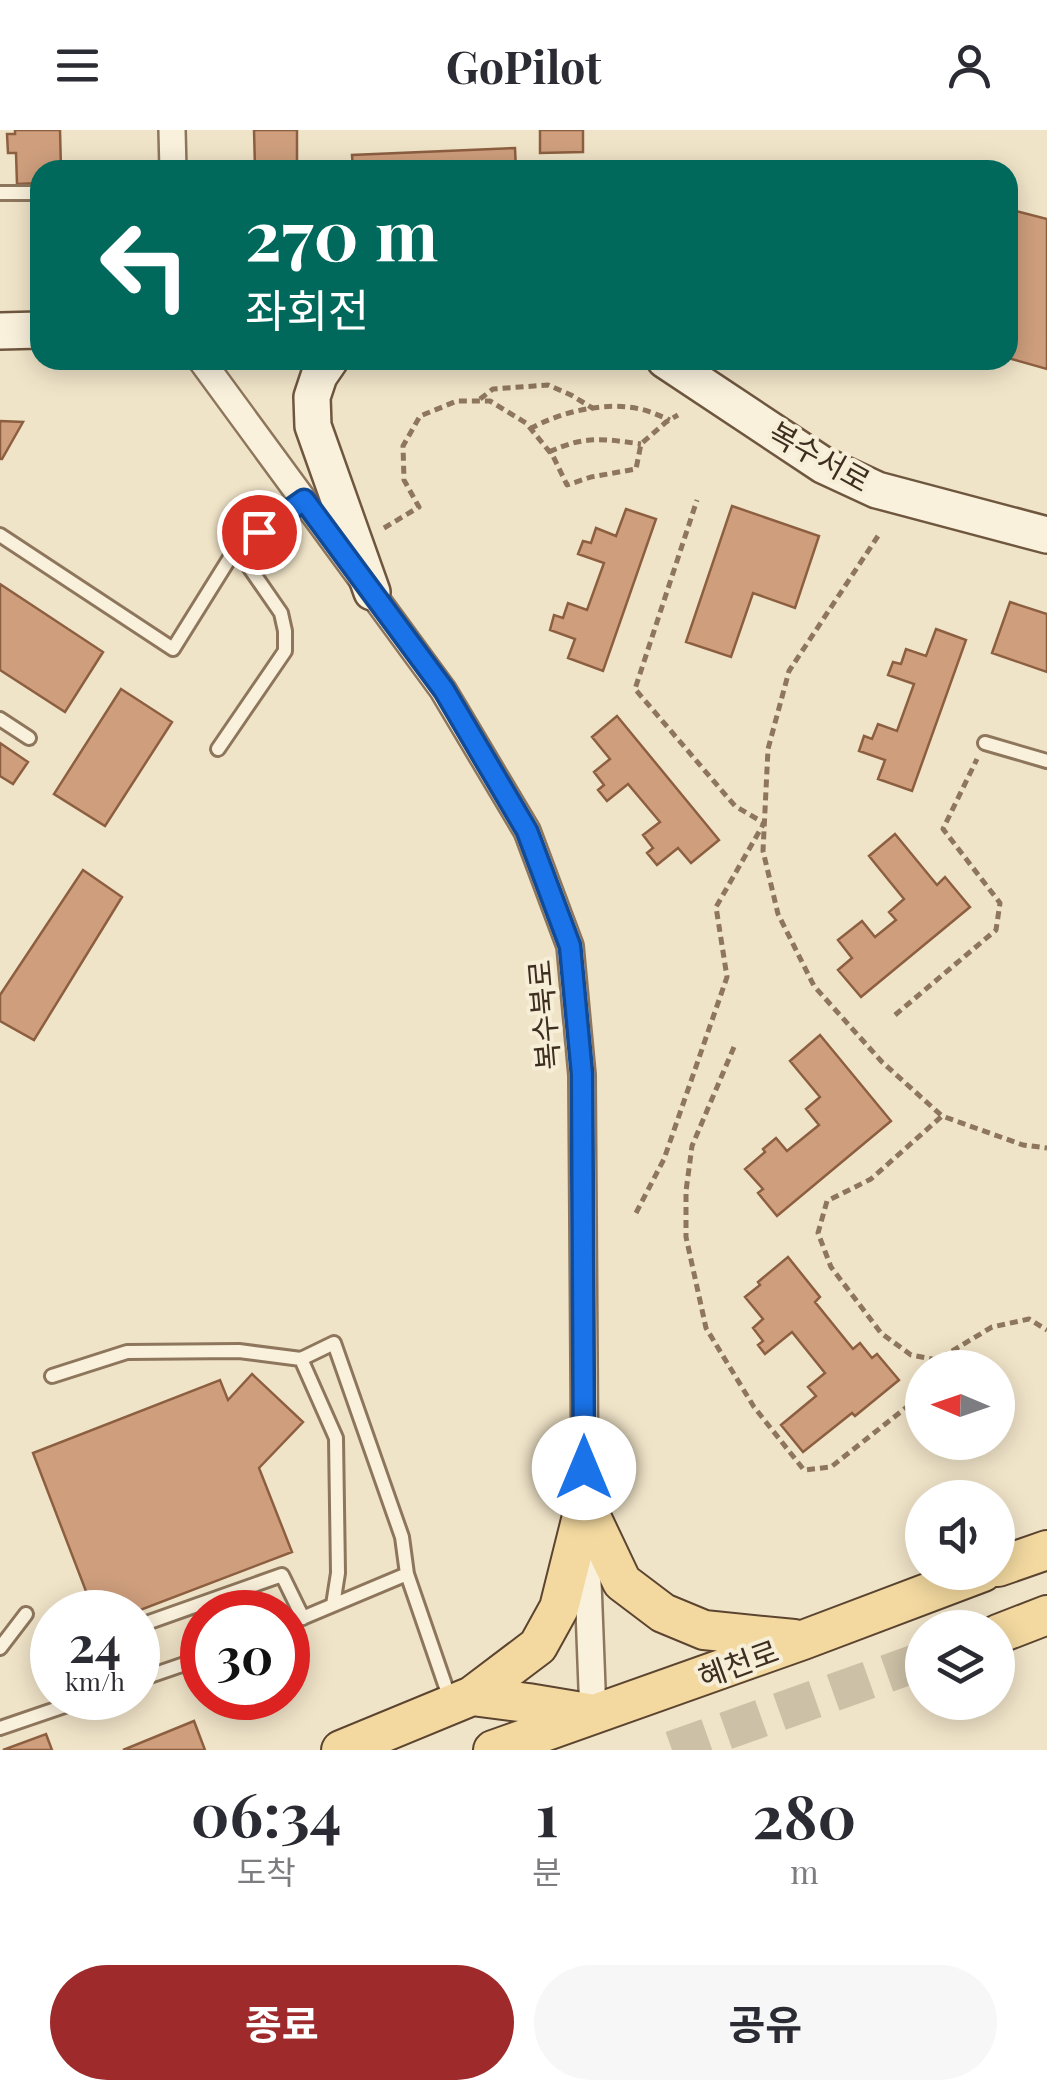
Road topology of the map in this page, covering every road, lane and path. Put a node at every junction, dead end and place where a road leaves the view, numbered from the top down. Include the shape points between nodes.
1 (172, 130) edge
2 (173, 160) edge
3 (30, 192) edge
4 (0, 194) edge
5 (30, 330) edge
6 (0, 331) edge
7 (208, 370) edge
8 (323, 370) edge
9 (680, 370) edge
10 (478, 401) junction
11 (594, 409) junction
12 (678, 415) dead end
13 (670, 420) junction
14 (530, 429) junction
15 (641, 444) junction
16 (549, 452) junction
17 (304, 500) junction
18 (698, 500) dead end
19 (384, 528) dead end
20 (0, 535) edge
21 (878, 536) dead end
22 (1047, 536) edge
23 (236, 548) junction
24 (372, 592) junction
25 (0, 719) edge
26 (29, 738) dead end
27 (985, 743) joint
28 (218, 750) dead end
29 (1047, 761) edge
30 (764, 823) junction
31 (896, 1015) dead end
32 (734, 1046) dead end
33 (942, 1116) junction
34 (1047, 1148) edge
35 (636, 1212) dead end
36 (1047, 1330) edge
37 (906, 1350) edge
38 (957, 1350) edge
39 (301, 1360) junction
40 (52, 1376) dead end
41 (905, 1408) edge
42 (585, 1504) junction
43 (1047, 1550) edge
44 (1015, 1561) edge
45 (407, 1574) junction
46 (240, 1590) edge
47 (289, 1590) edge
48 (935, 1590) edge
49 (333, 1605) junction
50 (26, 1614) dead end
51 (310, 1615) edge
52 (1047, 1615) edge
53 (1015, 1627) edge
54 (803, 1640) junction
55 (0, 1648) edge
56 (462, 1700) junction
57 (594, 1714) junction
58 (30, 1717) edge
59 (0, 1728) edge
60 (340, 1750) edge
61 (493, 1750) edge

1 - 2 street
3 - 4 lane
5 - 6 street
7 - 17 street, 복수북로
8 - 24 street via 312,397 313,426
9 - 22 street, 복수서로 via 823,465 876,490
10 - 11 path via 493,389 548,385
10 - 14 path via 490,401
10 - 19 path via 456,401 420,416 404,446 404,480 419,508
11 - 13 path via 638,408
11 - 14 path
12 - 13 path
13 - 15 path
14 - 16 path
15 - 16 path via 597,438
15 - 16 path via 636,469 567,485
17 - 23 lane
17 - 24 street, 복수북로
18 - 30 path via 636,689 735,806
20 - 23 lane via 174,649
21 - 30 path via 788,671 768,749
23 - 28 lane via 281,612 285,651
24 - 42 street, 복수북로 via 444,690 527,831 570,946 582,1074
25 - 26 lane
27 - 29 lane
27 - 31 path via 942,828 1000,903 996,930
30 - 33 path via 762,851 778,914 814,986
30 - 35 path via 716,907 727,977 664,1160
32 - 41 path via 692,1146 686,1191 686,1237 706,1328 754,1407 804,1470 831,1467
33 - 34 path
33 - 37 path via 871,1179 827,1201 818,1233 831,1267 881,1332
36 - 38 path via 1030,1320 992,1327
39 - 40 lane via 239,1351 128,1352
39 - 45 lane via 334,1343 402,1537
39 - 49 lane via 336,1438
42 - 54 main road via 622,1582 664,1613 704,1630
42 - 56 main road via 559,1608 538,1646
42 - 57 street, 복수북로
43 - 44 main road
45 - 49 lane
45 - 56 lane
46 - 47 lane via 282,1575
48 - 54 main road, 혜천로
49 - 51 lane
50 - 55 lane
52 - 53 main road
54 - 57 main road, 혜천로
56 - 57 main road
56 - 60 main road
57 - 61 main road, 혜천로
58 - 59 lane

